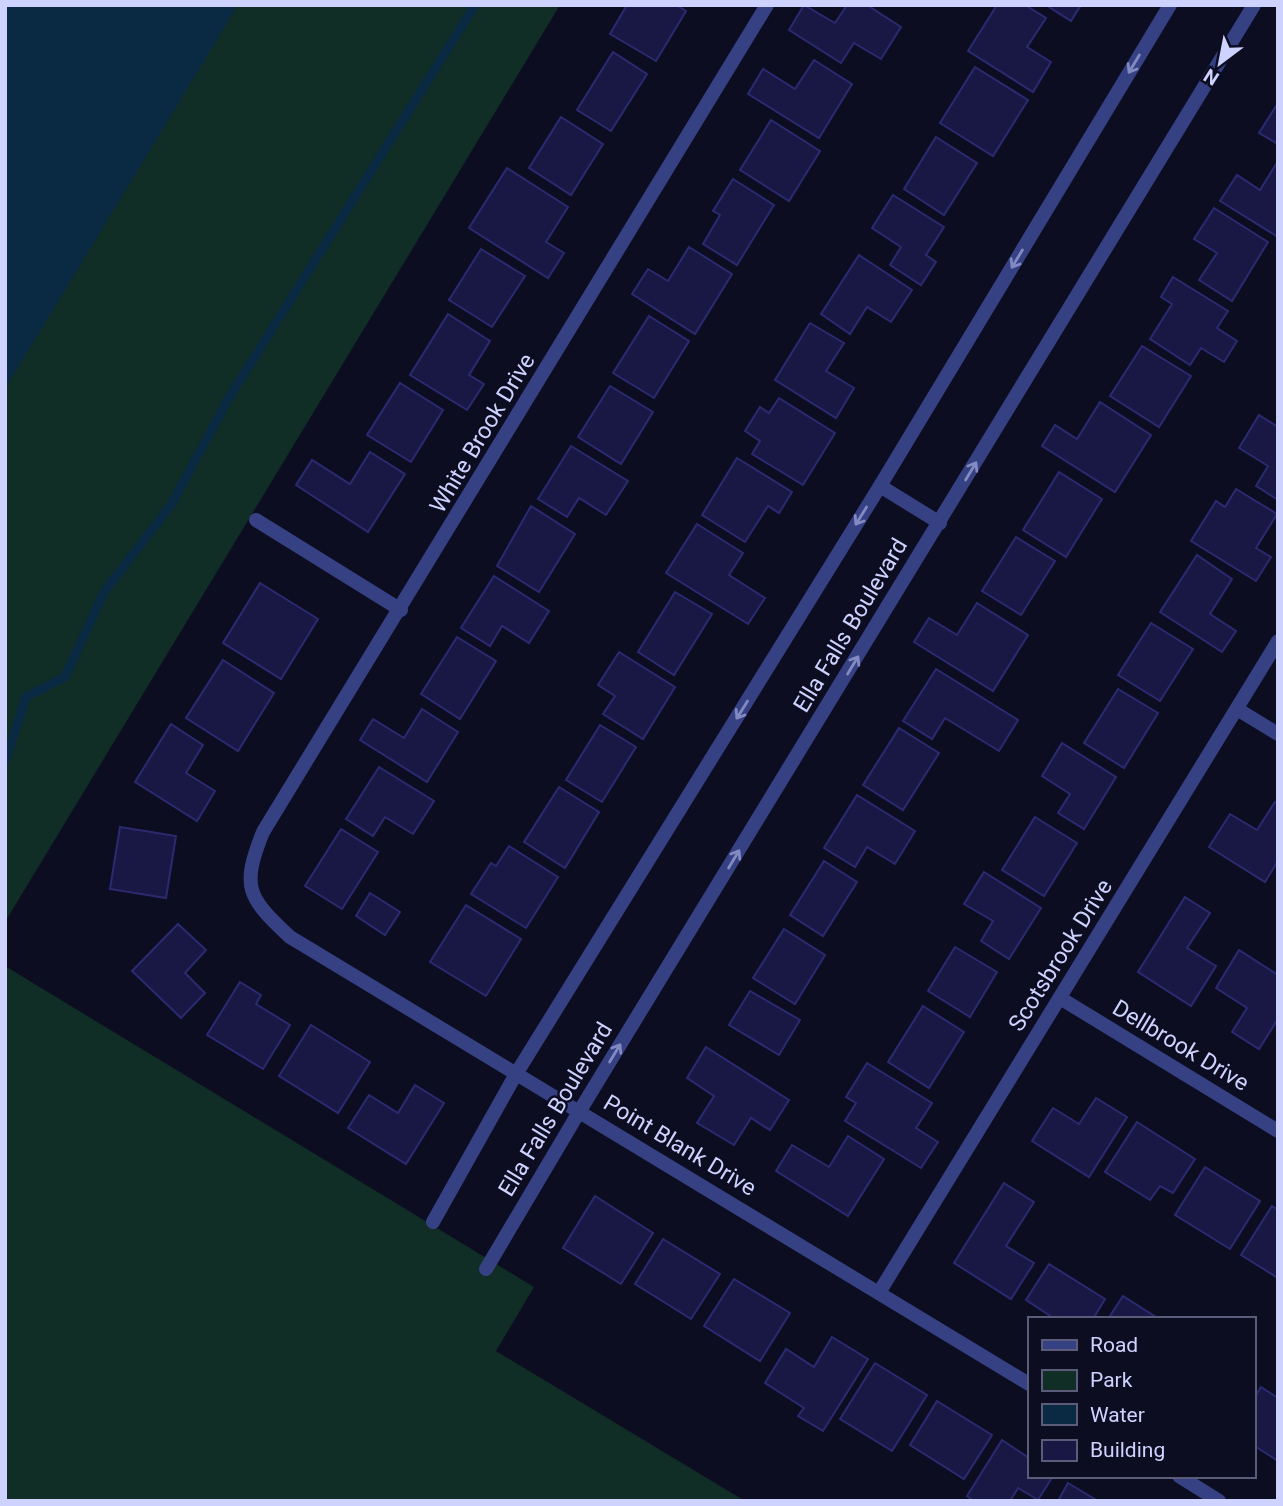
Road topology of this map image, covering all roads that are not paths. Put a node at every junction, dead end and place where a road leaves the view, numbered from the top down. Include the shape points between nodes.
1 (767, 5) edge
2 (1170, 5) edge
3 (1254, 5) edge
4 (880, 486) junction
5 (256, 520) dead end
6 (940, 523) junction
7 (401, 610) junction
8 (1278, 641) edge
9 (1237, 709) junction
10 (1278, 734) edge
11 (249, 888) joint
12 (1060, 998) junction
13 (516, 1074) junction
14 (579, 1111) junction
15 (1278, 1131) edge
16 (433, 1223) dead end
17 (486, 1269) dead end
18 (880, 1291) junction
19 (1028, 1383) edge
20 (1182, 1478) edge
21 (1219, 1501) edge

1 - 7 street, White Brook Drive
2 -> 4 street, Ella Falls Boulevard
6 -> 3 street, Ella Falls Boulevard
4 - 6 street
4 -> 13 street, Ella Falls Boulevard
5 - 7 street
14 -> 6 street, Ella Falls Boulevard
7 - 11 street, White Brook Drive via 263,832 252,860
8 - 9 street, Scotsbrook Drive
9 - 10 street
9 - 12 street, Scotsbrook Drive
11 - 13 street, Point Blank Drive via 263,912 290,937
12 - 15 street, Dellbrook Drive
12 - 18 street, Scotsbrook Drive
13 - 14 street, Point Blank Drive
13 - 16 street, Ella Falls Boulevard
14 - 17 street, Ella Falls Boulevard
14 - 18 street, Point Blank Drive
18 - 19 street, Point Blank Drive
20 - 21 street

